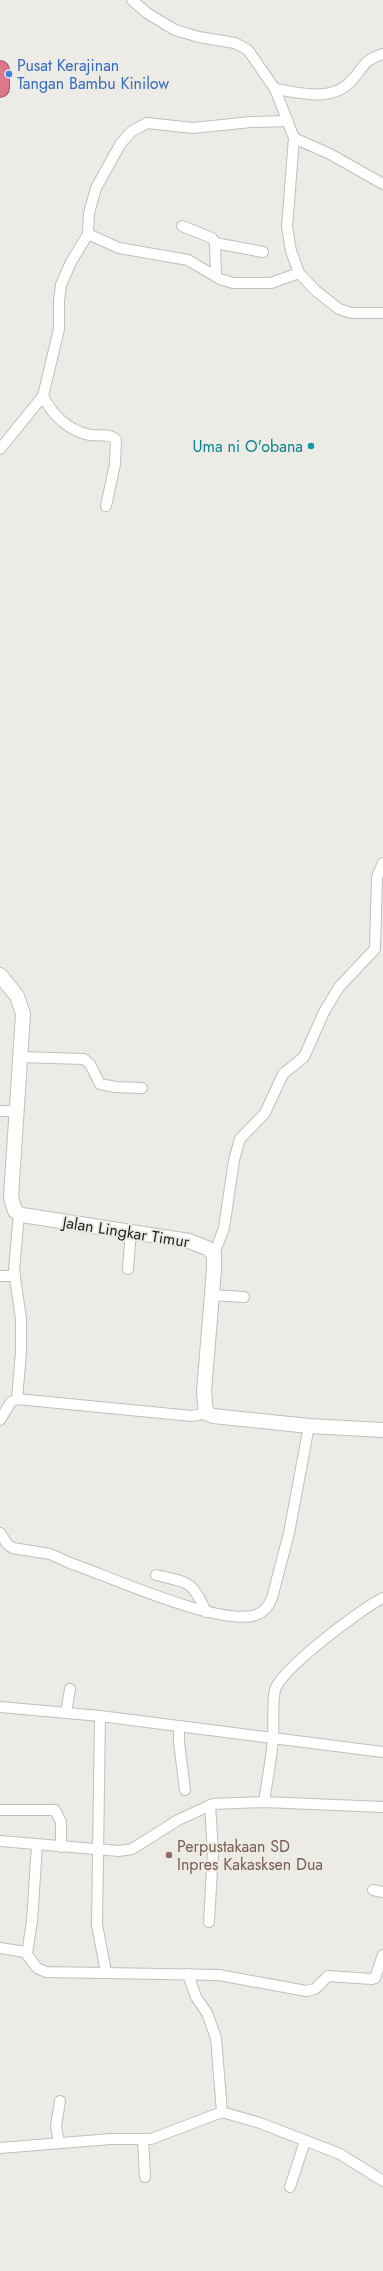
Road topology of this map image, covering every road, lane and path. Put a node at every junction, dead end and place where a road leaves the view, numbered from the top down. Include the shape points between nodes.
1 (132, 0) edge
2 (383, 54) edge
3 (0, 70) edge
4 (0, 88) edge
5 (275, 89) junction
6 (288, 121) junction
7 (294, 138) junction
8 (383, 184) edge
9 (182, 226) dead end
10 (88, 234) junction
11 (215, 242) junction
12 (263, 252) dead end
13 (299, 273) junction
14 (216, 276) junction
15 (383, 314) edge
16 (43, 396) junction
17 (0, 449) edge
18 (106, 506) dead end
19 (383, 863) edge
20 (0, 975) edge
21 (20, 1058) junction
22 (142, 1088) dead end
23 (0, 1111) edge
24 (17, 1111) junction
25 (19, 1214) junction
26 (131, 1231) junction
27 (214, 1254) junction
28 (128, 1269) dead end
29 (0, 1276) edge
30 (15, 1276) junction
31 (212, 1295) junction
32 (244, 1296) dead end
33 (17, 1399) junction
34 (206, 1413) junction
35 (0, 1420) edge
36 (309, 1426) junction
37 (383, 1430) edge
38 (0, 1533) edge
39 (156, 1575) dead end
40 (383, 1598) edge
41 (206, 1612) junction
42 (70, 1689) dead end
43 (0, 1707) edge
44 (66, 1713) junction
45 (100, 1716) junction
46 (179, 1726) junction
47 (273, 1738) junction
48 (383, 1752) edge
49 (185, 1790) dead end
50 (264, 1802) junction
51 (210, 1805) junction
52 (383, 1807) edge
53 (0, 1810) edge
54 (0, 1841) edge
55 (37, 1845) junction
56 (61, 1847) junction
57 (99, 1850) junction
58 (372, 1890) dead end
59 (383, 1892) edge
60 (209, 1922) dead end
61 (0, 1948) edge
62 (27, 1954) junction
63 (383, 1955) edge
64 (106, 1972) junction
65 (188, 1974) junction
66 (60, 2101) dead end
67 (222, 2112) junction
68 (143, 2139) junction
69 (305, 2141) junction
70 (59, 2142) junction
71 (0, 2148) edge
72 (144, 2177) dead end
73 (383, 2182) edge
74 (290, 2187) dead end

1 - 5 street via 147,13 175,30 199,38 235,42 242,46 248,50
2 - 5 street via 366,60 346,87 337,92 312,95
3 - 4 highway
5 - 6 street
6 - 7 street
6 - 10 street via 193,128 142,125 121,143 96,188 89,213
7 - 8 street via 330,154
7 - 13 street via 287,227 291,251
9 - 11 street via 212,238
10 - 14 street via 119,248 188,260
10 - 16 street via 61,285 60,329
11 - 12 street
11 - 14 street
13 - 14 street via 283,280 259,284 233,283
13 - 15 street via 316,291 339,309 351,313
16 - 17 street
16 - 18 street via 54,414 66,424 90,435 112,436 116,440 115,464
19 - 27 street via 377,877 374,949 339,987 324,1012 304,1057 284,1074 265,1113 240,1139 224,1228
20 - 21 main road via 22,1007
21 - 22 street via 84,1059 90,1064 100,1084
21 - 24 main road
23 - 24 street
24 - 25 main road via 11,1197 15,1211
25 - 26 main road, Jalan Lingkar Timur
25 - 30 street via 15,1244
26 - 27 main road, Jalan Lingkar Timur via 190,1241
26 - 28 street
27 - 31 main road
29 - 30 street
30 - 33 street via 21,1319
31 - 32 street
31 - 34 main road via 204,1391
33 - 34 street via 192,1416
33 - 35 street via 11,1402
34 - 36 main road via 213,1416
36 - 37 main road
36 - 41 street via 289,1533 268,1607 256,1615 248,1616 234,1617
38 - 41 street via 13,1548 56,1556
39 - 41 street via 189,1583 199,1595
40 - 47 street via 310,1652 279,1682 275,1691
42 - 44 street
43 - 44 street
44 - 45 street
45 - 46 street
45 - 57 street
46 - 47 street
46 - 49 street
47 - 48 street
47 - 50 street
50 - 51 street
50 - 52 street
51 - 57 street via 178,1820 132,1850
51 - 60 street via 213,1852
53 - 56 street via 55,1810 61,1822
54 - 55 street
55 - 56 street
55 - 62 street
56 - 57 street
57 - 64 street via 97,1925
58 - 59 street
61 - 62 street
62 - 64 street via 42,1971
63 - 65 street via 375,1978 366,1980 328,1976 312,1991 219,1975
64 - 65 street
65 - 67 street via 216,2038
66 - 70 street via 56,2126
67 - 68 street via 157,2137
67 - 69 street via 260,2123
68 - 70 street
68 - 72 street
69 - 73 street via 348,2158
69 - 74 street
70 - 71 street

